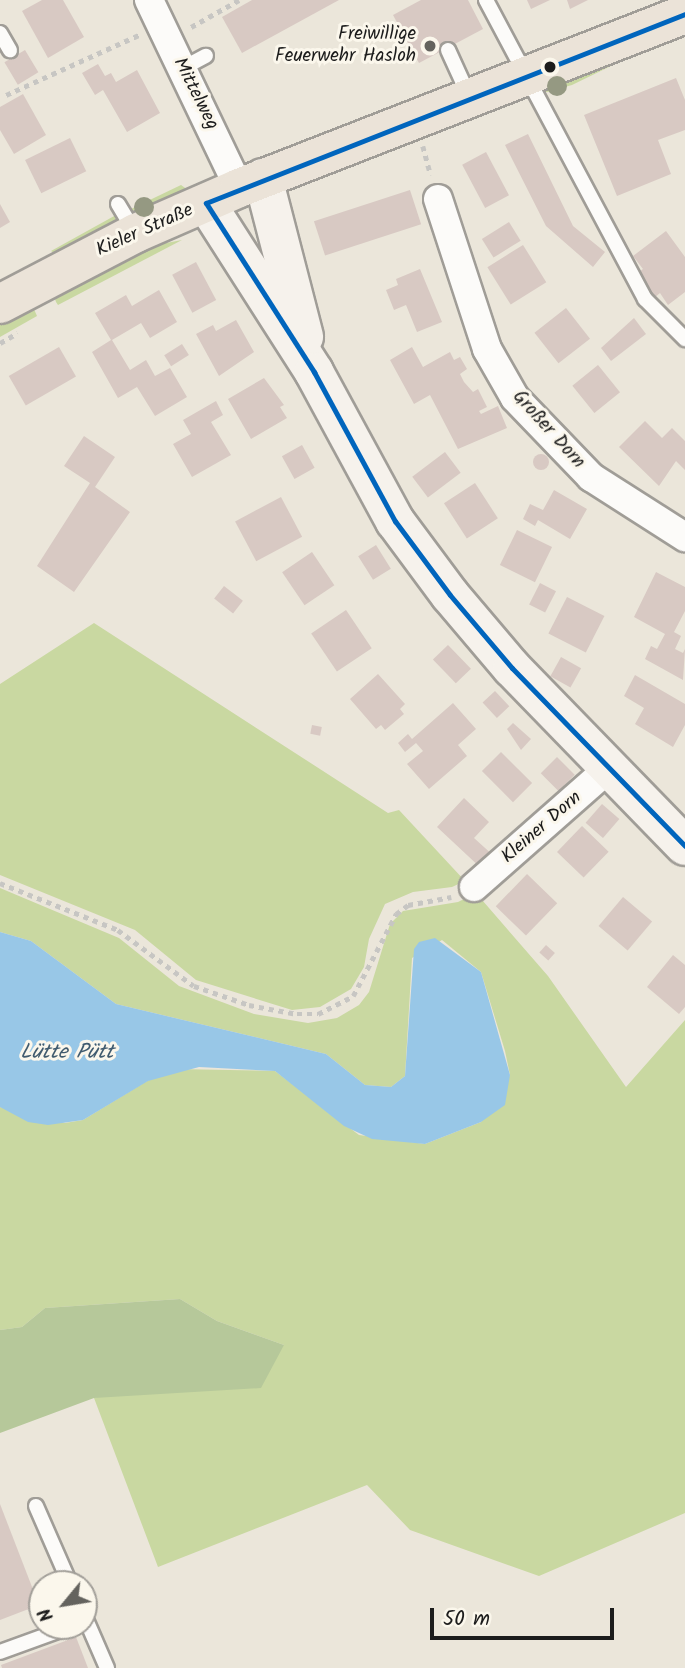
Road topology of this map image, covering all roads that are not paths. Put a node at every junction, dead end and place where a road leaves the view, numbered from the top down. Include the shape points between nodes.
1 (488, 1) edge
2 (685, 14) edge
3 (159, 21) edge
4 (0, 33) edge
5 (10, 50) dead end
6 (448, 50) dead end
7 (526, 76) junction
8 (470, 97) junction
9 (236, 190) junction
10 (438, 199) dead end
11 (0, 304) edge
12 (685, 339) edge
13 (314, 372) junction
14 (685, 537) edge
15 (609, 768) junction
16 (685, 846) edge
17 (474, 887) road end
18 (36, 1506) dead end
19 (64, 1570) edge
20 (32, 1640) edge
21 (92, 1640) edge
22 (0, 1652) edge
23 (107, 1668) edge

1 - 7 lane
2 - 7 main road, Kieler Straße
3 - 9 street, Mittelweg via 194,62
4 - 5 lane
6 - 8 lane
7 - 8 main road, Kieler Straße
7 - 12 lane via 645,299
8 - 9 main road, Kieler Straße
9 - 11 main road, Kieler Straße via 127,219
9 - 13 main road
9 - 13 main road
10 - 14 street, Großer Dorn via 487,349 515,398 591,477
13 - 15 main road via 396,521 450,595 512,668
15 - 16 main road
15 - 17 street, Kleiner Dorn
18 - 19 lane
20 - 22 lane
21 - 23 lane

